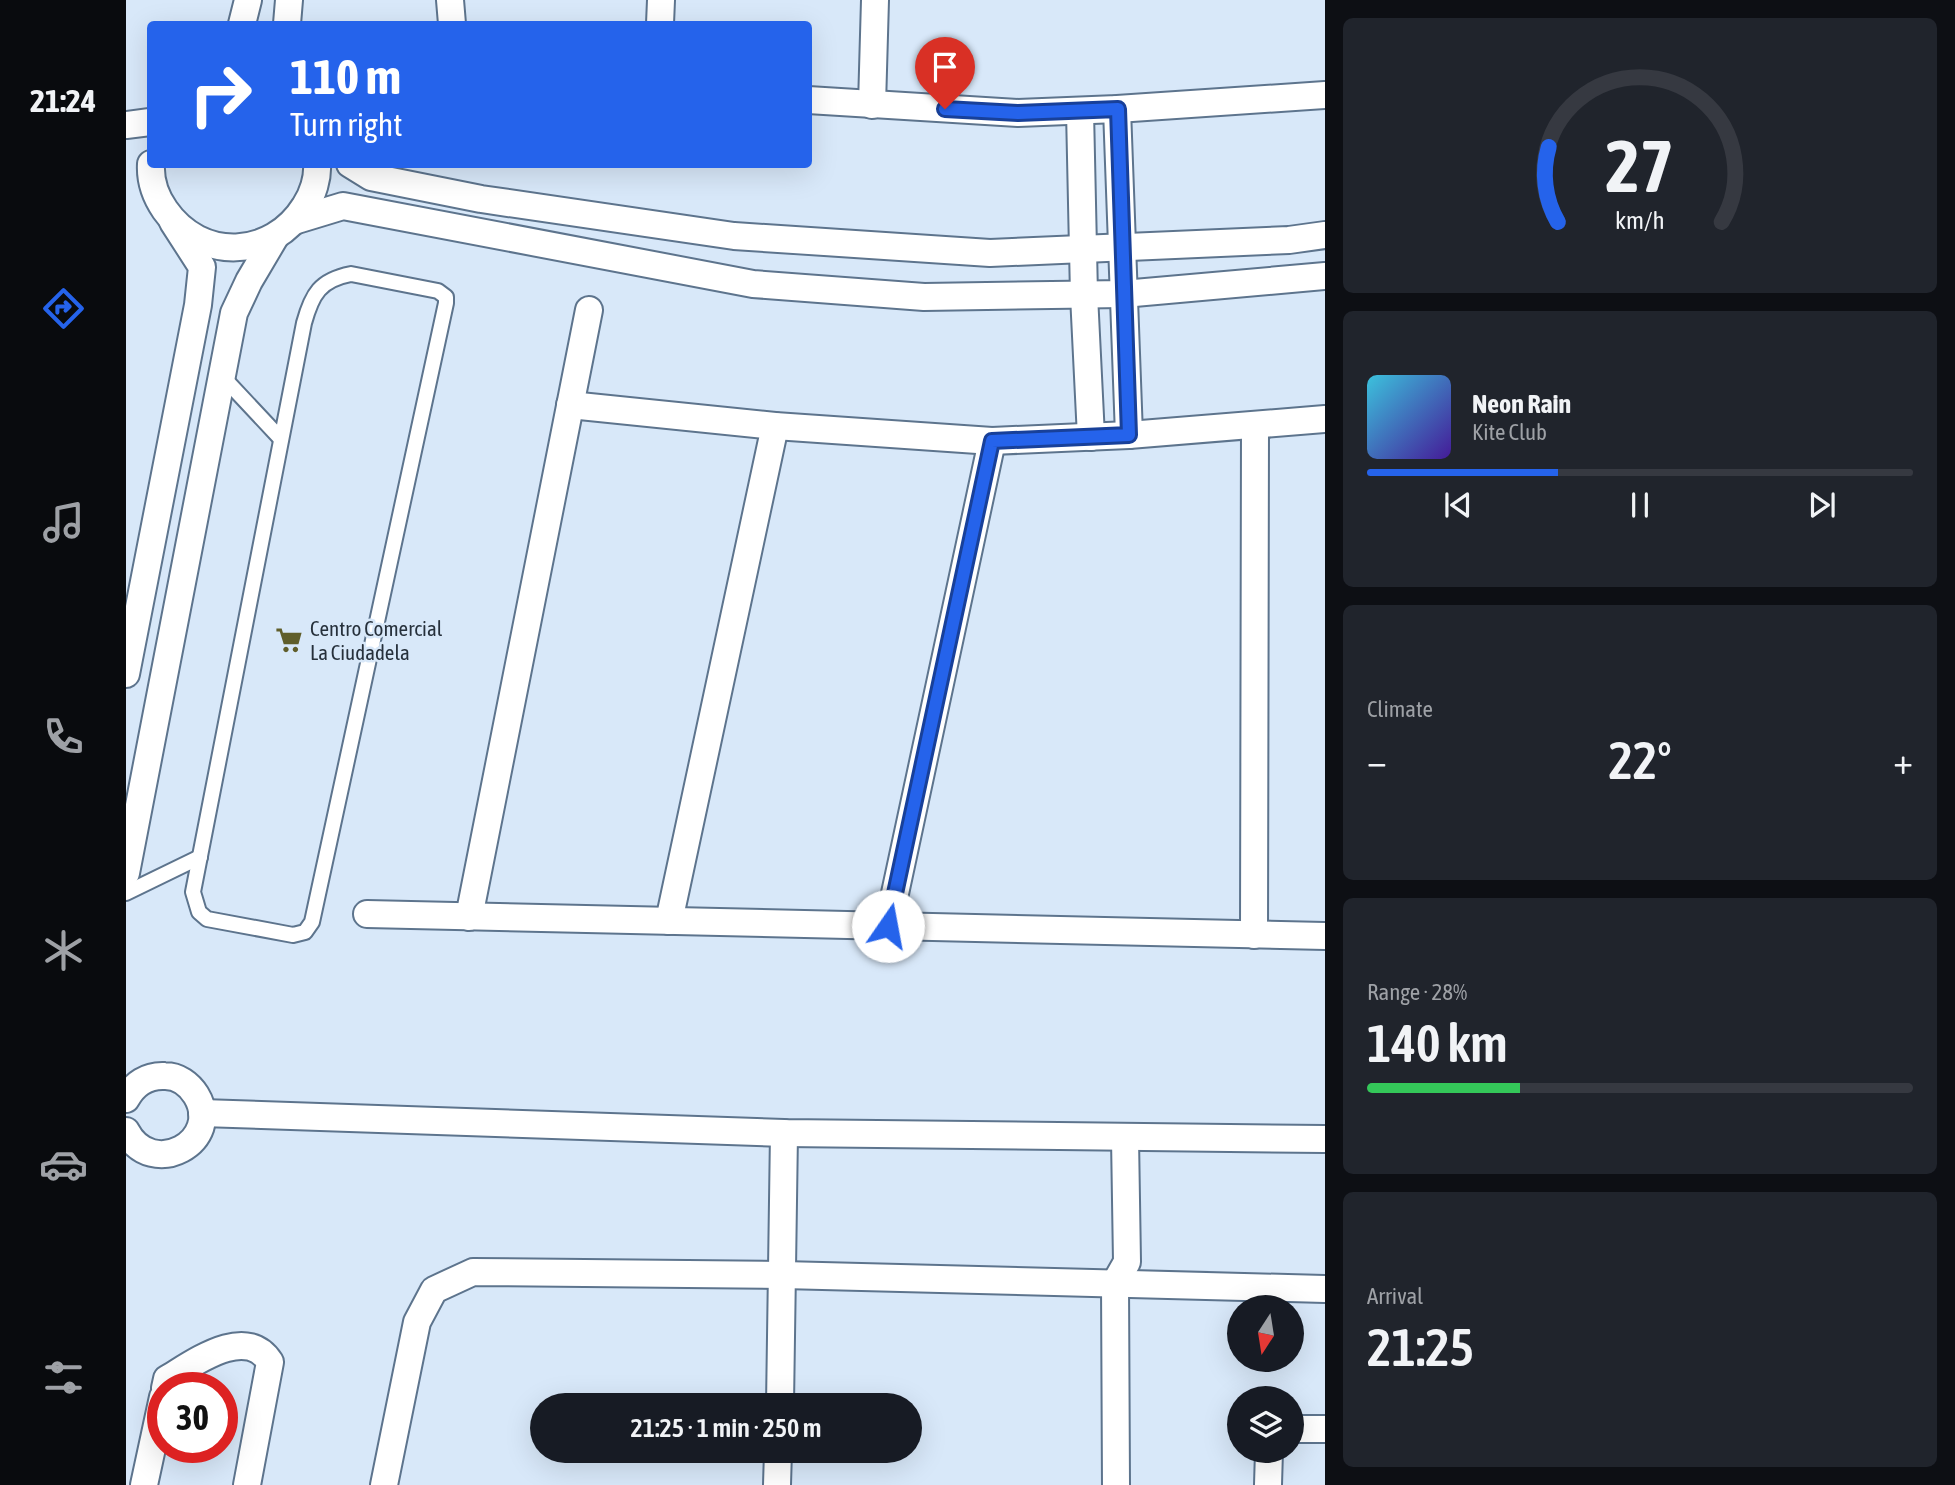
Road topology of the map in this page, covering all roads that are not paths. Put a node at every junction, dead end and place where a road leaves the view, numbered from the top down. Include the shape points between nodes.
1 (247, 0) edge
2 (289, 0) edge
3 (450, 0) edge
4 (661, 0) edge
5 (875, 0) edge
6 (243, 21) edge
7 (287, 21) edge
8 (452, 21) edge
9 (660, 21) edge
10 (1325, 96) edge
11 (812, 100) edge
12 (872, 105) junction
13 (1118, 109) junction
14 (1080, 111) junction
15 (147, 122) edge
16 (126, 125) edge
17 (142, 168) edge
18 (316, 168) edge
19 (356, 168) edge
20 (297, 220) junction
21 (173, 222) junction
22 (1325, 235) edge
23 (275, 237) junction
24 (1122, 246) junction
25 (1085, 248) junction
26 (1325, 276) edge
27 (1124, 293) junction
28 (1084, 295) junction
29 (589, 310) dead end
30 (222, 376) junction
31 (570, 405) junction
32 (1325, 419) edge
33 (775, 426) junction
34 (1255, 426) junction
35 (1129, 435) junction
36 (1091, 437) junction
37 (281, 439) junction
38 (992, 441) junction
39 (126, 674) edge
40 (200, 857) junction
41 (126, 873) edge
42 (126, 893) edge
43 (368, 914) dead end
44 (470, 917) junction
45 (669, 921) junction
46 (888, 926) junction
47 (1254, 935) junction
48 (1325, 936) edge
49 (126, 1099) edge
50 (202, 1113) junction
51 (126, 1131) edge
52 (784, 1133) junction
53 (1125, 1138) junction
54 (1325, 1139) edge
55 (783, 1275) junction
56 (1115, 1283) junction
57 (1325, 1289) edge
58 (179, 1372) edge
59 (779, 1393) edge
60 (1304, 1429) edge
61 (1325, 1429) edge
62 (149, 1463) edge
63 (778, 1463) edge
64 (1269, 1463) edge
65 (144, 1485) edge
66 (247, 1485) edge
67 (384, 1485) edge
68 (777, 1485) edge
69 (1116, 1485) edge
70 (1268, 1485) edge

1 - 6 street
2 - 7 street
3 - 8 street
4 - 9 street
5 - 12 street
10 - 13 street
11 - 12 street
12 - 14 street via 1018,113
13 - 14 street
13 - 24 street
14 - 25 street
15 - 16 street
17 - 21 street
18 - 20 street via 311,196
19 - 25 street via 371,177 481,199 734,236 990,253
20 - 23 street
20 - 28 street via 343,206 753,284 924,297
21 - 23 street via 195,239 221,247 249,247
21 - 39 street via 202,267
22 - 24 street
23 - 30 street via 234,313
24 - 25 street
24 - 27 street
25 - 28 street
26 - 27 street
27 - 28 street
27 - 35 street
28 - 36 street
29 - 31 street
30 - 37 lane
30 - 41 street
31 - 33 street
31 - 44 street
32 - 34 street
33 - 38 street
33 - 45 street
34 - 35 street
34 - 47 street
35 - 36 street
36 - 38 street
37 - 40 lane
37 - 40 lane via 306,315 323,284 351,274 444,294 443,316 309,929 293,934 208,919 199,912 193,892
38 - 46 street
40 - 42 lane
43 - 44 street
44 - 45 street
45 - 46 street
46 - 47 street
47 - 48 street
49 - 50 street via 142,1081 168,1076 192,1088
50 - 51 street via 195,1137 175,1152 151,1153
50 - 52 street
52 - 53 street
52 - 55 street
53 - 54 street
53 - 56 street via 1127,1262
55 - 56 street
55 - 59 street
55 - 67 street via 473,1272 434,1290 417,1322
56 - 57 street
56 - 69 street
58 - 66 street via 209,1354 243,1345 264,1353 270,1362
60 - 61 street
62 - 65 street
63 - 68 street
64 - 70 street

